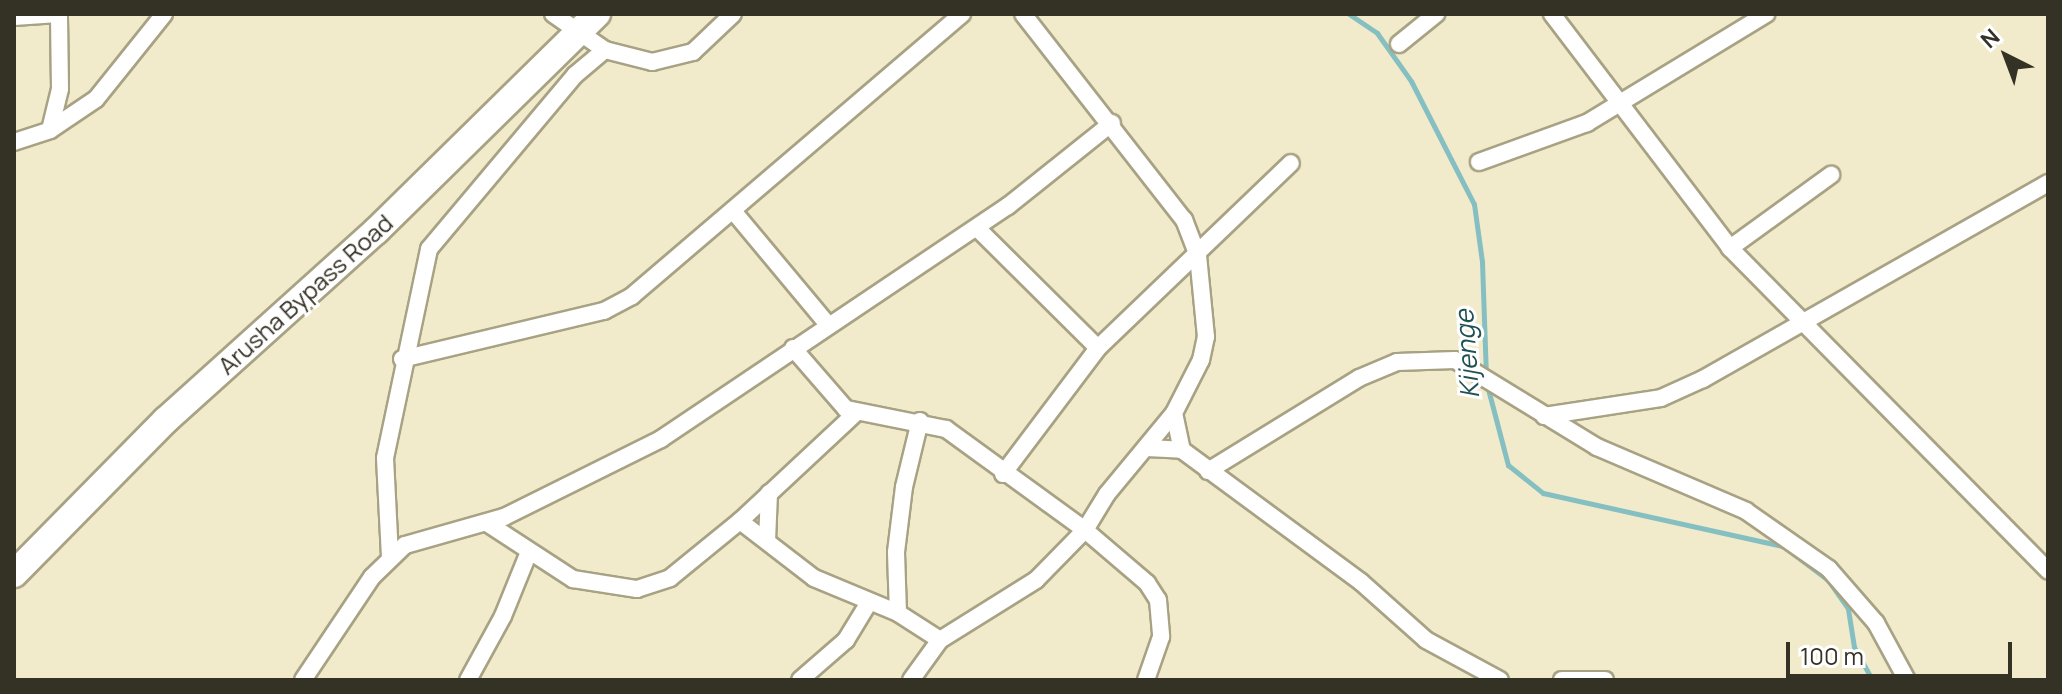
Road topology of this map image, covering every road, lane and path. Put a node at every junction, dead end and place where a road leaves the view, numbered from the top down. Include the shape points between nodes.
1 (58, 14) edge
2 (164, 14) edge
3 (553, 14) edge
4 (597, 14) edge
5 (733, 14) edge
6 (962, 14) edge
7 (1023, 14) edge
8 (1436, 14) edge
9 (1552, 14) edge
10 (1766, 14) edge
11 (14, 17) edge
12 (579, 34) junction
13 (1399, 44) dead end
14 (605, 50) junction
15 (1617, 103) junction
16 (1112, 123) junction
17 (50, 130) junction
18 (14, 142) edge
19 (1479, 162) dead end
20 (1291, 163) dead end
21 (1831, 175) dead end
22 (2048, 183) edge
23 (734, 212) junction
24 (977, 228) junction
25 (1730, 248) junction
26 (1198, 256) junction
27 (1801, 324) junction
28 (829, 326) junction
29 (793, 348) junction
30 (1098, 348) junction
31 (402, 359) junction
32 (856, 413) junction
33 (1174, 413) junction
34 (1544, 416) junction
35 (920, 421) junction
36 (1147, 448) junction
37 (1182, 450) junction
38 (1208, 471) junction
39 (1003, 474) junction
40 (769, 493) junction
41 (740, 521) junction
42 (487, 523) junction
43 (1085, 530) junction
44 (767, 541) junction
45 (529, 552) junction
46 (390, 557) junction
47 (2048, 571) edge
48 (14, 574) edge
49 (868, 604) junction
50 (898, 613) junction
51 (940, 640) junction
52 (303, 680) edge
53 (468, 680) edge
54 (800, 680) edge
55 (911, 680) edge
56 (1146, 680) edge
57 (1500, 680) edge
58 (1562, 680) edge
59 (1605, 680) edge
60 (1907, 680) edge

1 - 11 street
1 - 17 street via 60,89
2 - 17 street via 96,99
3 - 12 street
4 - 12 main road, Arusha Bypass Road
5 - 14 street via 693,52 652,62
6 - 23 street
7 - 16 street
8 - 13 street
9 - 15 street
10 - 15 street
12 - 14 street
12 - 48 main road, Arusha Bypass Road via 376,231 166,420
14 - 31 street via 575,75 429,249
15 - 19 street via 1587,123
15 - 25 street
16 - 24 street
16 - 26 street via 1184,220
17 - 18 street
20 - 26 street
21 - 25 street
22 - 27 street
23 - 28 street
23 - 31 street via 658,277 604,311
24 - 28 street
24 - 30 street
25 - 27 street
26 - 30 street
26 - 33 street via 1206,337 1201,360
27 - 34 street via 1661,398
27 - 47 street
28 - 29 street
29 - 32 street via 836,402
29 - 42 street via 735,393 615,466
30 - 39 street
31 - 46 street via 385,458
32 - 35 street
32 - 40 street
33 - 36 street
33 - 37 street
34 - 38 street via 1455,360 1397,362 1359,378
34 - 60 street via 1597,447 1746,511 1829,569 1876,623
35 - 39 street via 977,448
35 - 50 street via 897,539
36 - 37 street
36 - 43 street via 1107,494
37 - 38 street
38 - 57 street via 1361,582 1426,640
39 - 43 street
40 - 41 street
40 - 44 street
41 - 44 street
41 - 45 street via 670,578 637,589 573,579
42 - 45 street
42 - 46 street via 425,537
43 - 51 street via 1036,580
43 - 56 street via 1147,583 1158,600 1161,637
44 - 49 street via 814,578
45 - 53 street via 503,616
46 - 52 street
49 - 50 street
49 - 54 street via 846,640
50 - 51 street
51 - 55 street
58 - 59 street

